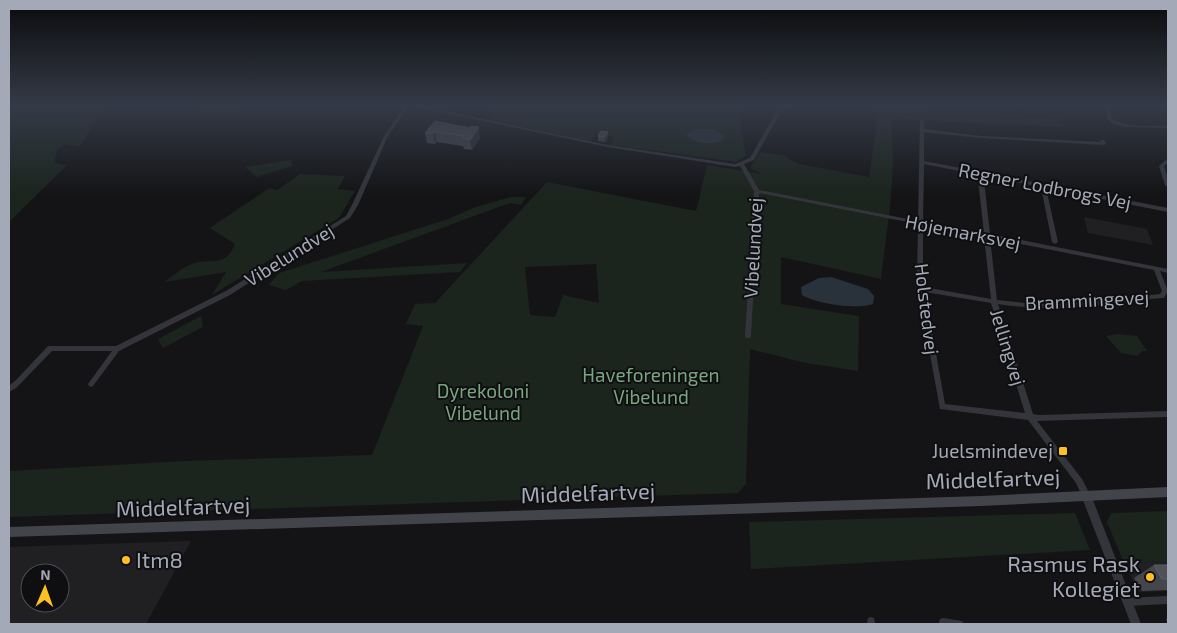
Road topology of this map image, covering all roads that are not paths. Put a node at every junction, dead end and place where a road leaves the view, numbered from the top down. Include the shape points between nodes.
1 (386, 136) edge
2 (559, 136) edge
3 (765, 136) edge
4 (922, 136) edge
5 (969, 136) edge
6 (1102, 142) dead end
7 (1168, 161) edge
8 (922, 162) junction
9 (742, 165) junction
10 (981, 180) dead end
11 (1168, 185) edge
12 (1043, 186) junction
13 (758, 191) junction
14 (1168, 210) edge
15 (921, 224) junction
16 (987, 237) junction
17 (1055, 242) dead end
18 (1156, 268) junction
19 (1168, 271) edge
20 (921, 289) junction
21 (1167, 292) edge
22 (994, 302) junction
23 (748, 336) dead end
24 (117, 350) junction
25 (91, 384) dead end
26 (9, 388) edge
27 (1168, 414) edge
28 (1030, 417) junction
29 (1168, 492) edge
30 (1086, 495) junction
31 (9, 532) edge
32 (1168, 600) edge
33 (1127, 602) junction
34 (943, 622) dead end
35 (959, 624) edge
36 (1136, 624) edge

1 - 24 street, Vibelundvej via 352,211 340,223 228,293
2 - 9 street via 726,165
3 - 9 street via 752,159
4 - 8 street, Holstedvej
5 - 6 street via 1104,144
7 - 11 street via 1161,166
8 - 12 street, Regner Lodbrogs Vej
8 - 15 street, Holstedvej
9 - 13 street, Vibelundvej
10 - 16 street, Jellingvej
12 - 14 street, Regner Lodbrogs Vej
12 - 17 street
13 - 15 street, Højemarksvej
13 - 23 street, Vibelundvej
15 - 16 street, Højemarksvej
15 - 20 street, Holstedvej
16 - 18 street, Højemarksvej
16 - 22 street, Jellingvej
18 - 19 street, Højemarksvej
18 - 21 street, Brammingevej
20 - 22 street, Brammingevej
20 - 28 street, Holstedvej via 942,407
21 - 22 street, Brammingevej via 1162,296 1065,305
22 - 28 street, Jellingvej
24 - 25 street, Vibelundvej
24 - 26 street, Vibelundvej via 50,348 17,384
27 - 28 street
28 - 30 street, Jellingvej via 1079,480
29 - 30 main road, Middelfartvej
30 - 31 main road, Middelfartvej
30 - 33 street
32 - 33 street
33 - 36 street
34 - 35 street

